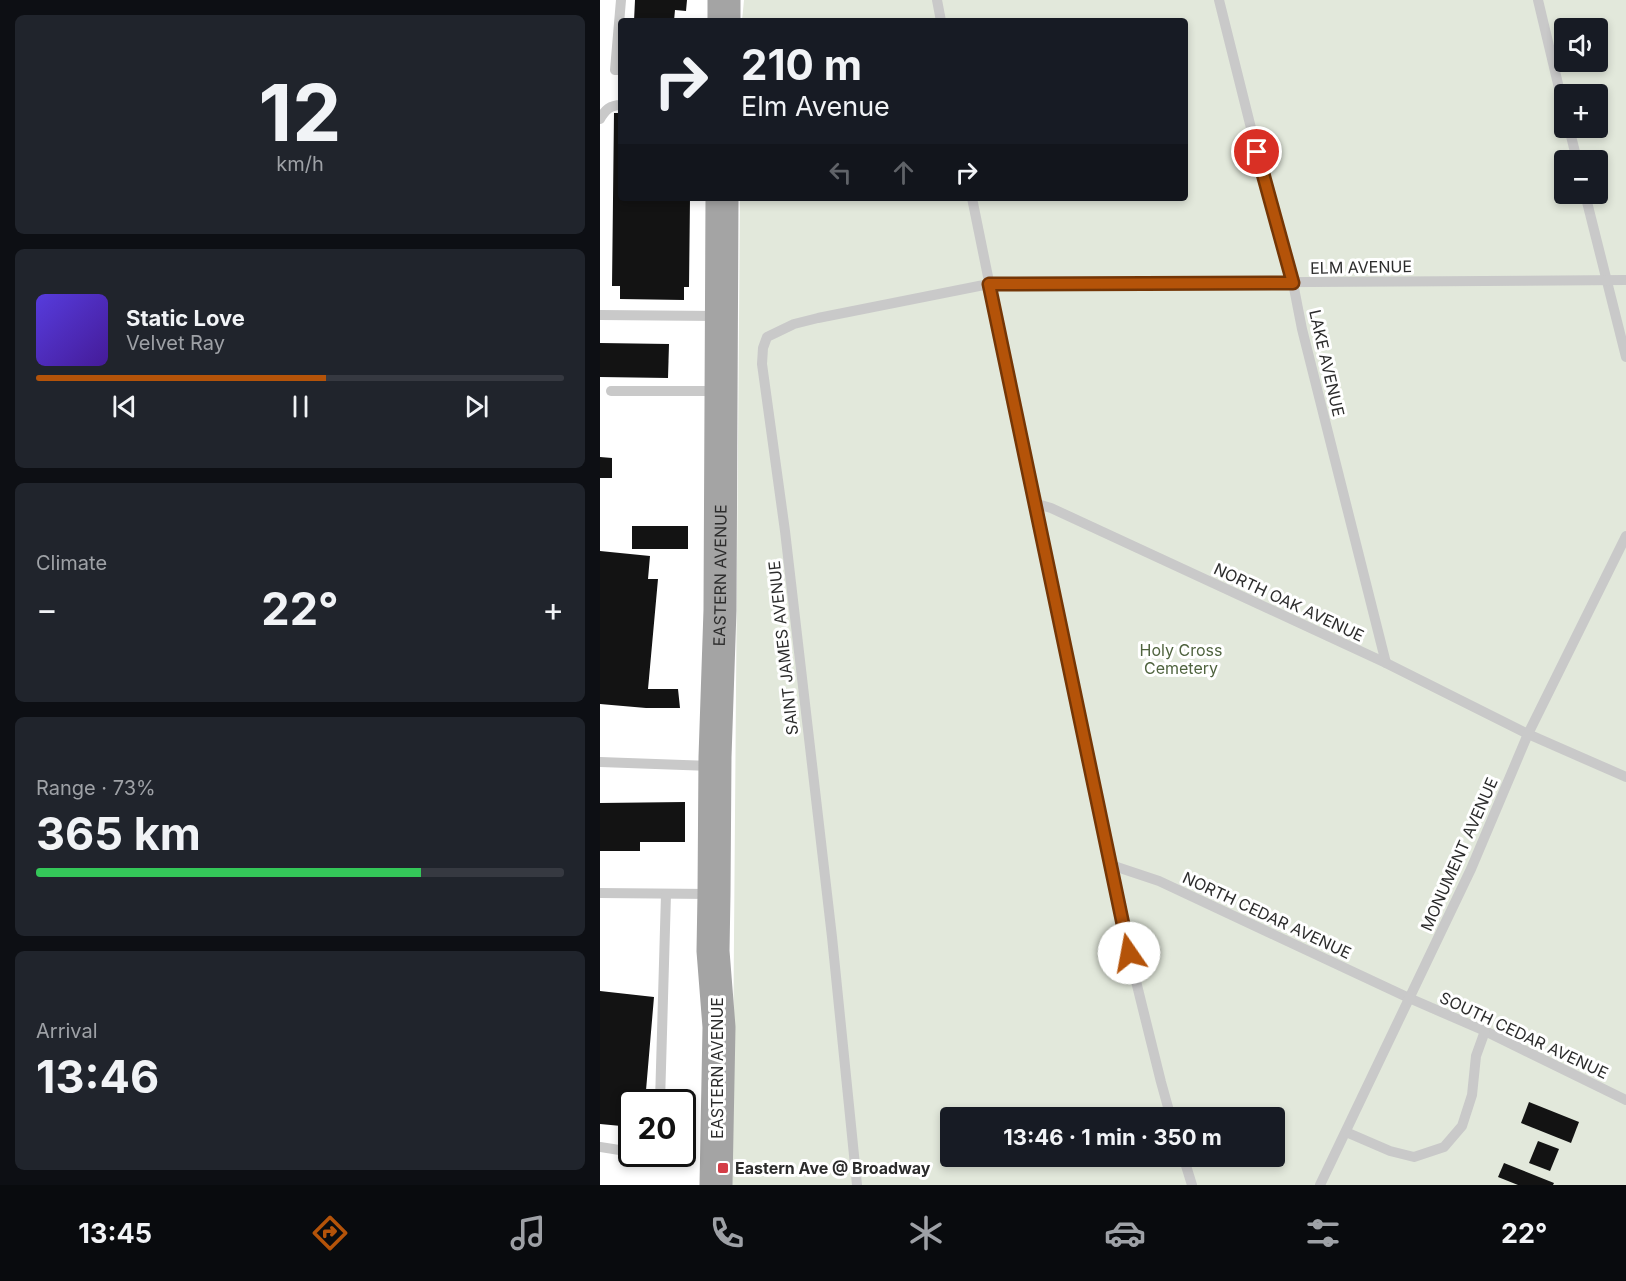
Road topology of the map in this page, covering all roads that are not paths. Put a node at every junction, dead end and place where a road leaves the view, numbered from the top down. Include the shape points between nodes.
1 (621, 0) edge
2 (724, 0) edge
3 (937, 0) edge
4 (1219, 0) edge
5 (1538, 0) edge
6 (619, 18) edge
7 (724, 18) edge
8 (940, 18) edge
9 (618, 34) edge
10 (618, 70) edge
11 (1558, 84) edge
12 (618, 105) edge
13 (600, 119) edge
14 (722, 201) edge
15 (973, 201) edge
16 (1588, 204) edge
17 (1607, 279) junction
18 (1626, 280) edge
19 (1293, 283) junction
20 (989, 284) junction
21 (600, 315) edge
22 (721, 316) junction
23 (1626, 357) edge
24 (611, 391) dead end
25 (721, 391) junction
26 (1034, 503) junction
27 (1626, 536) edge
28 (1386, 663) junction
29 (1528, 734) junction
30 (600, 762) edge
31 (715, 766) junction
32 (1626, 777) edge
33 (1111, 865) junction
34 (600, 893) edge
35 (666, 894) junction
36 (714, 894) junction
37 (713, 951) junction
38 (1409, 998) junction
39 (1485, 1031) junction
40 (660, 1089) edge
41 (1626, 1100) edge
42 (1168, 1107) edge
43 (1346, 1132) junction
44 (600, 1147) edge
45 (618, 1150) edge
46 (1186, 1167) edge
47 (694, 1185) edge
48 (716, 1185) edge
49 (857, 1185) edge
50 (1192, 1185) edge
51 (1320, 1185) edge

1 - 6 lane
2 - 7 main road
3 - 8 lane
4 - 19 lane, LAKE AVENUE
5 - 11 lane
9 - 10 lane
12 - 13 lane via 605,110
14 - 22 main road, EASTERN AVENUE
15 - 20 lane
16 - 17 lane
17 - 18 lane, ELM AVENUE
17 - 19 lane, ELM AVENUE
17 - 23 lane
19 - 20 lane, ELM AVENUE
19 - 28 lane, LAKE AVENUE
20 - 26 lane
20 - 49 lane, SAINT JAMES AVENUE via 794,324 767,337 763,348
21 - 22 lane
22 - 25 main road, EASTERN AVENUE
24 - 25 lane
25 - 31 main road, EASTERN AVENUE
26 - 28 lane, NORTH OAK AVENUE
26 - 33 lane
27 - 29 lane, MONUMENT AVENUE
28 - 29 lane, NORTH OAK AVENUE
29 - 32 lane, NORTH OAK AVENUE
29 - 38 lane, MONUMENT AVENUE via 1471,869
30 - 31 lane
31 - 36 main road, EASTERN AVENUE
33 - 38 lane, NORTH CEDAR AVENUE via 1159,881
33 - 42 lane
34 - 35 lane
35 - 36 lane
35 - 40 lane
36 - 37 main road, EASTERN AVENUE
37 - 47 main road, EASTERN AVENUE via 703,1026
37 - 48 main road, EASTERN AVENUE via 719,1027
38 - 39 lane, SOUTH CEDAR AVENUE
38 - 43 lane, MONUMENT AVENUE
39 - 41 lane, SOUTH CEDAR AVENUE
39 - 43 lane via 1462,1126 1444,1147 1414,1157
43 - 51 lane, MONUMENT AVENUE
44 - 45 lane
46 - 50 lane

